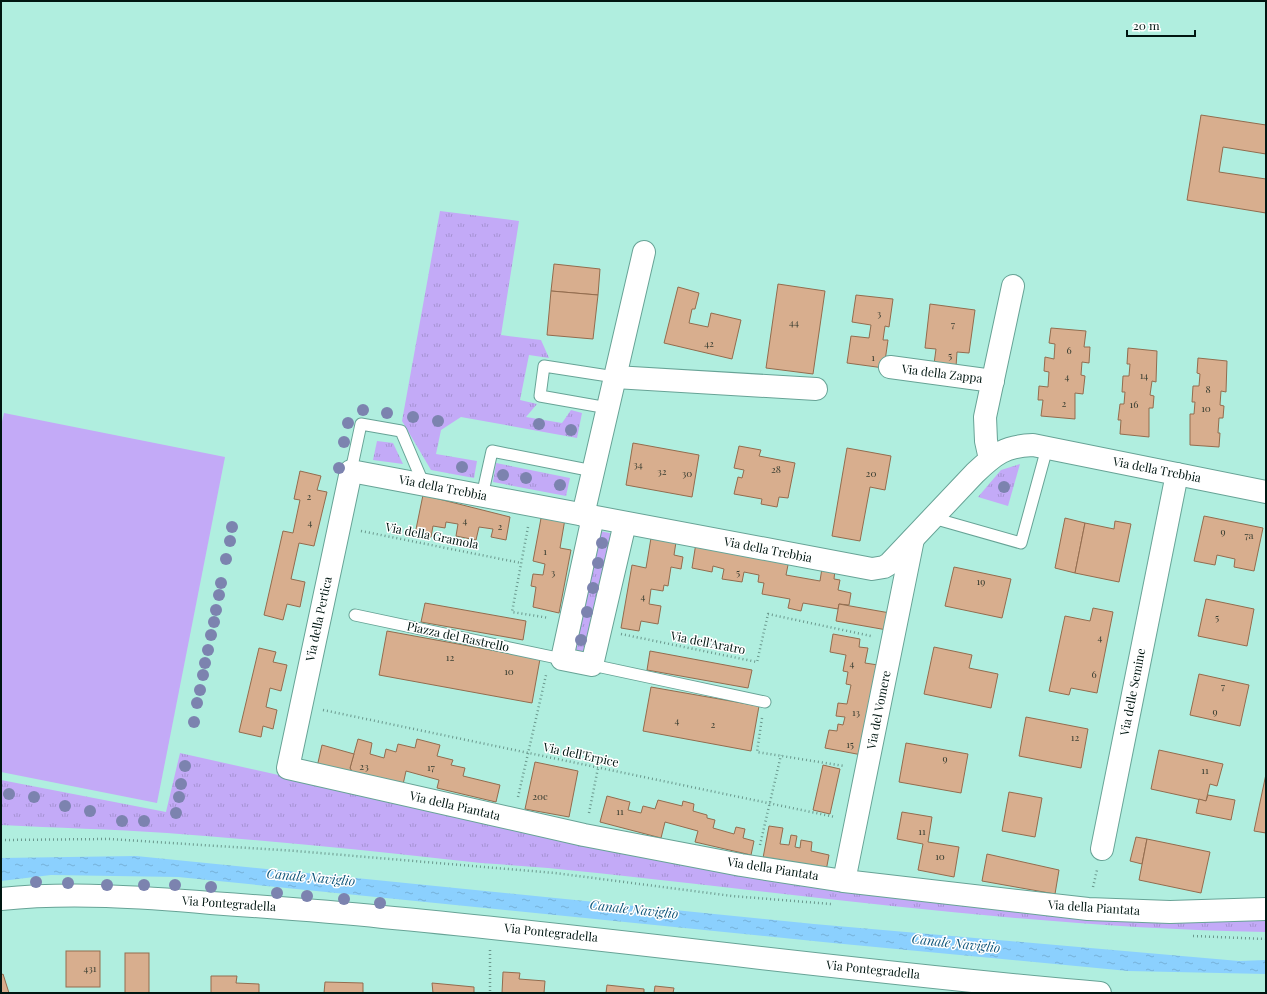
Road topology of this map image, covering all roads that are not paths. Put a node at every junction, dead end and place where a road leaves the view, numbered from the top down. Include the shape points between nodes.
1 (644, 252) dead end
2 (1013, 286) dead end
3 (890, 367) dead end
4 (615, 377) junction
5 (993, 381) junction
6 (816, 389) dead end
7 (608, 408) junction
8 (1047, 448) junction
9 (990, 459) junction
10 (351, 471) junction
11 (593, 471) junction
12 (1177, 474) junction
13 (424, 485) junction
14 (1266, 492) edge
15 (482, 496) junction
16 (588, 516) junction
17 (933, 518) junction
18 (624, 523) junction
19 (913, 540) junction
20 (355, 615) dead end
21 (556, 657) junction
22 (592, 665) junction
23 (765, 702) road end
24 (288, 768) joint
25 (1102, 849) road end
26 (844, 881) junction
27 (1, 899) edge
28 (1266, 909) edge
29 (1100, 993) edge

1 - 4 street
2 - 5 street, Via della Zappa
3 - 5 street, Via della Zappa
4 - 6 street
4 - 7 street
4 - 7 lane via 544,366 540,396
5 - 9 street, Via della Zappa via 985,417
7 - 11 street
8 - 9 street, Via della Trebbia via 1010,447
8 - 12 street, Via della Trebbia
8 - 17 lane via 1021,543
9 - 17 street, Via della Trebbia
10 - 13 street, Via della Trebbia
10 - 13 lane via 361,424 401,430
10 - 24 street, Via della Pertica
11 - 15 lane via 492,451
11 - 16 street
12 - 14 street, Via della Trebbia
12 - 25 street, Via delle Semine
13 - 15 street, Via della Trebbia
15 - 16 street, Via della Trebbia
16 - 18 street, Via della Trebbia
16 - 21 street via 570,622
17 - 19 street, Via della Trebbia
18 - 19 street, Via della Trebbia via 872,569 889,564
18 - 22 street
19 - 26 street, Via del Vomere
20 - 21 lane, Piazza del Rastrello
21 - 22 street, Piazza del Rastrello
22 - 23 lane, Piazza del Rastrello
24 - 26 street, Via della Piantata via 584,835
26 - 28 street, Via della Piantata via 1088,909 1170,912
27 - 29 street, Via Pontegradella via 83,896 140,898 342,913 490,927 985,983

